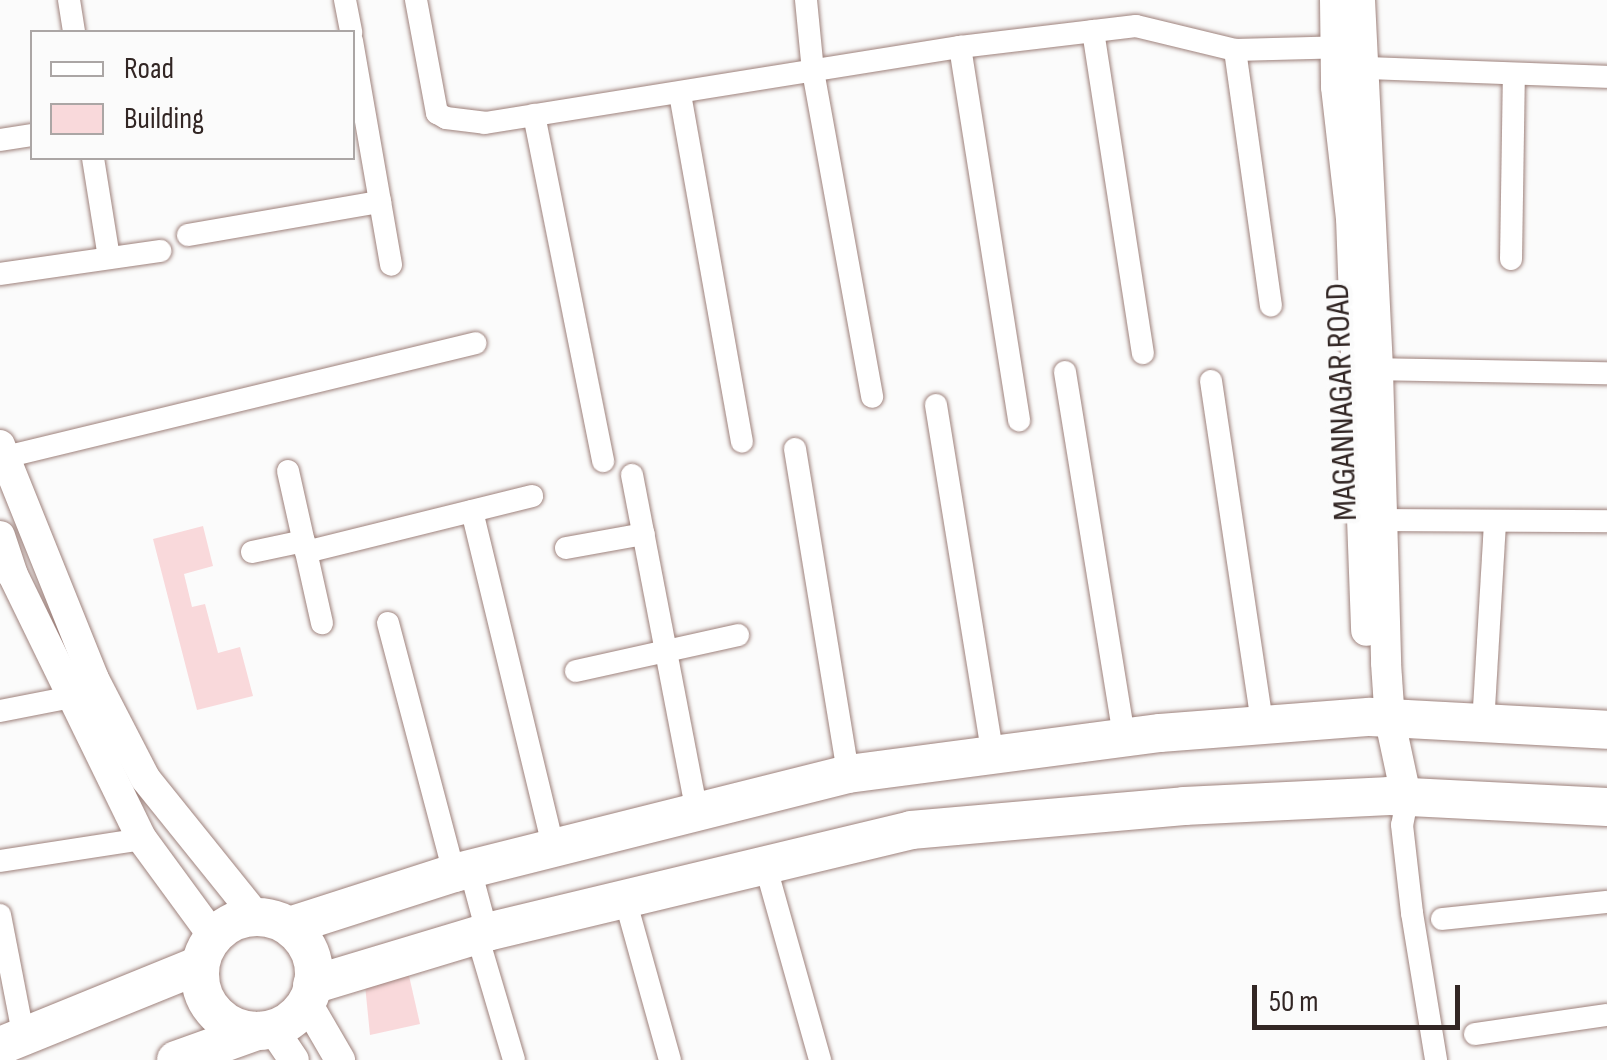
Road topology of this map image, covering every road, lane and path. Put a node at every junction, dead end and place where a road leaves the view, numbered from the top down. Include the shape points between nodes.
1 (69, 0) edge
2 (345, 0) edge
3 (416, 0) edge
4 (1335, 0) edge
5 (1360, 0) edge
6 (812, 1) edge
7 (74, 30) edge
8 (351, 30) edge
9 (1093, 31) junction
10 (960, 47) junction
11 (1235, 50) junction
12 (1354, 54) junction
13 (355, 67) edge
14 (813, 70) junction
15 (1514, 75) junction
16 (1607, 76) edge
17 (680, 94) junction
18 (534, 115) junction
19 (30, 135) edge
20 (0, 140) edge
21 (94, 160) edge
22 (380, 202) junction
23 (188, 236) dead end
24 (160, 251) dead end
25 (109, 258) junction
26 (1511, 259) dead end
27 (391, 265) dead end
28 (0, 274) edge
29 (1271, 306) dead end
30 (475, 343) dead end
31 (1143, 353) dead end
32 (1367, 369) junction
33 (1064, 372) dead end
34 (1607, 372) edge
35 (1211, 381) dead end
36 (872, 397) dead end
37 (936, 405) dead end
38 (1019, 420) dead end
39 (742, 442) dead end
40 (796, 449) dead end
41 (3, 451) edge
42 (603, 461) dead end
43 (288, 471) dead end
44 (632, 475) dead end
45 (532, 496) dead end
46 (472, 511) junction
47 (1384, 520) junction
48 (1495, 520) junction
49 (1607, 521) edge
50 (644, 534) junction
51 (0, 536) edge
52 (305, 547) junction
53 (566, 548) dead end
54 (252, 552) dead end
55 (6, 576) edge
56 (322, 623) dead end
57 (388, 623) dead end
58 (738, 635) dead end
59 (666, 651) junction
60 (576, 671) dead end
61 (72, 697) junction
62 (0, 711) edge
63 (1380, 719) junction
64 (1262, 724) junction
65 (1484, 725) junction
66 (1607, 730) edge
67 (1124, 738) junction
68 (993, 755) junction
69 (848, 774) junction
70 (1400, 807) junction
71 (1607, 807) edge
72 (696, 810) junction
73 (142, 839) junction
74 (554, 850) junction
75 (0, 862) edge
76 (765, 864) junction
77 (462, 871) junction
78 (625, 899) junction
79 (1607, 902) edge
80 (0, 915) edge
81 (1442, 919) dead end
82 (272, 921) junction
83 (482, 934) junction
84 (206, 951) junction
85 (309, 994) junction
86 (1607, 1015) edge
87 (264, 1030) junction
88 (1476, 1034) dead end
89 (12, 1042) edge
90 (176, 1060) edge
91 (294, 1060) edge
92 (340, 1060) edge
93 (514, 1060) edge
94 (670, 1060) edge
95 (820, 1060) edge
96 (1436, 1060) edge

1 - 7 street
2 - 8 street
3 - 18 street via 438,113 485,123
4 - 12 street, MAGANNAGAR ROAD
5 - 12 street, MAGANNAGAR ROAD
6 - 14 street
9 - 10 street
9 - 11 street via 1136,26
9 - 31 street
10 - 14 street
10 - 38 street
11 - 12 street
11 - 29 street
12 - 15 street
12 - 32 street, MAGANNAGAR ROAD via 1351,218
13 - 22 street
14 - 17 street
14 - 36 street
15 - 16 street
15 - 26 street
17 - 18 street
17 - 39 street
18 - 42 street
19 - 20 street
21 - 25 street
22 - 23 street
22 - 27 street
24 - 25 street
25 - 28 street
30 - 41 street
32 - 34 street
32 - 47 street, MAGANNAGAR ROAD
32 - 63 street, MAGANNAGAR ROAD
33 - 67 street
35 - 64 street
37 - 68 street
40 - 69 street
41 - 82 street via 94,679 145,778
43 - 52 street
44 - 50 street
45 - 46 street
46 - 52 street
46 - 74 street
47 - 48 street
47 - 63 street, MAGANNAGAR ROAD
48 - 49 street
48 - 65 street
50 - 53 street
50 - 59 street
51 - 55 street
52 - 54 street
52 - 56 street
55 - 61 street
57 - 77 street
58 - 59 street
59 - 60 street
59 - 72 street
61 - 62 street
61 - 73 street
63 - 64 main road
63 - 65 main road
63 - 70 street
64 - 67 main road
65 - 66 main road
67 - 68 main road
68 - 69 main road
69 - 72 main road
70 - 71 main road
70 - 76 main road via 1184,806 911,830
70 - 96 street
72 - 74 main road
73 - 75 street
73 - 84 street
74 - 77 main road
76 - 78 main road
76 - 95 street
77 - 82 main road
77 - 83 street
78 - 83 main road
78 - 94 street
79 - 81 street
80 - 89 street
82 - 84 main road via 232,922
82 - 85 main road via 304,940 313,960
83 - 85 main road
83 - 93 street
84 - 87 main road via 201,990 212,1012 232,1026
84 - 89 main road
85 - 87 main road via 292,1019
85 - 92 street
86 - 88 street
87 - 90 main road
87 - 91 street

